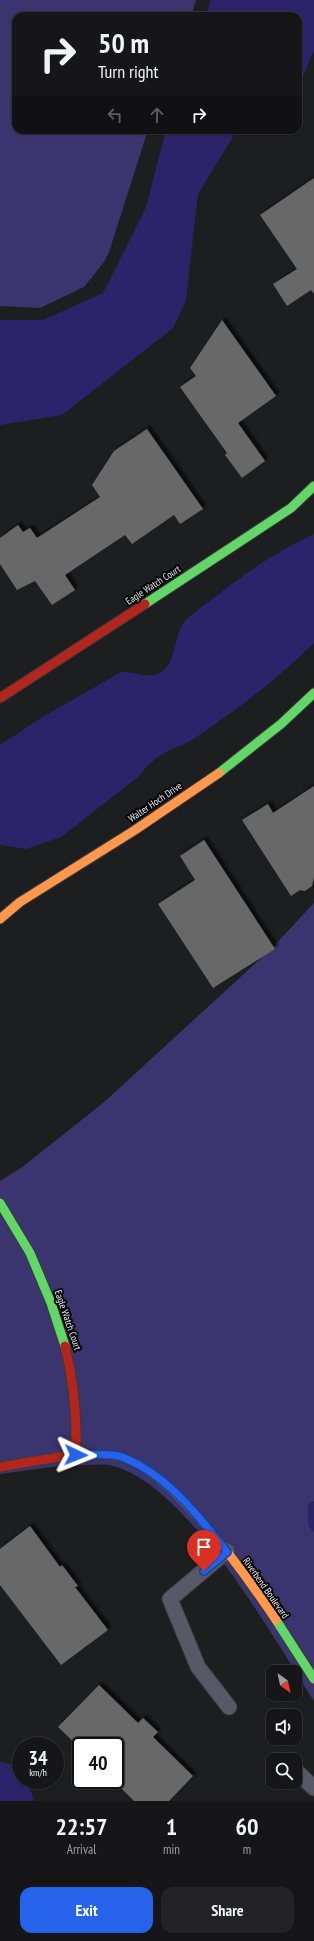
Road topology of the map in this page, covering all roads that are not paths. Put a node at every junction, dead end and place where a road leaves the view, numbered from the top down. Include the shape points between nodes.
1 (314, 486) edge
2 (314, 693) edge
3 (0, 698) edge
4 (0, 919) edge
5 (0, 1203) edge
6 (76, 1455) junction
7 (0, 1467) edge
8 (227, 1552) junction
9 (314, 1679) edge
10 (229, 1707) dead end
11 (302, 1777) edge
12 (314, 1788) edge

1 - 3 street, Eagle Watch Court via 291,508
2 - 4 street, Walter Hoch Drive via 236,761 20,902
5 - 6 street, Eagle Watch Court via 26,1245 63,1333 75,1393 78,1424
6 - 7 street, Riverbend Boulevard
6 - 8 street, Riverbend Boulevard via 121,1457 148,1471 171,1488
8 - 9 street, Riverbend Boulevard via 254,1586
8 - 10 lane via 170,1599 198,1667
11 - 12 lane

